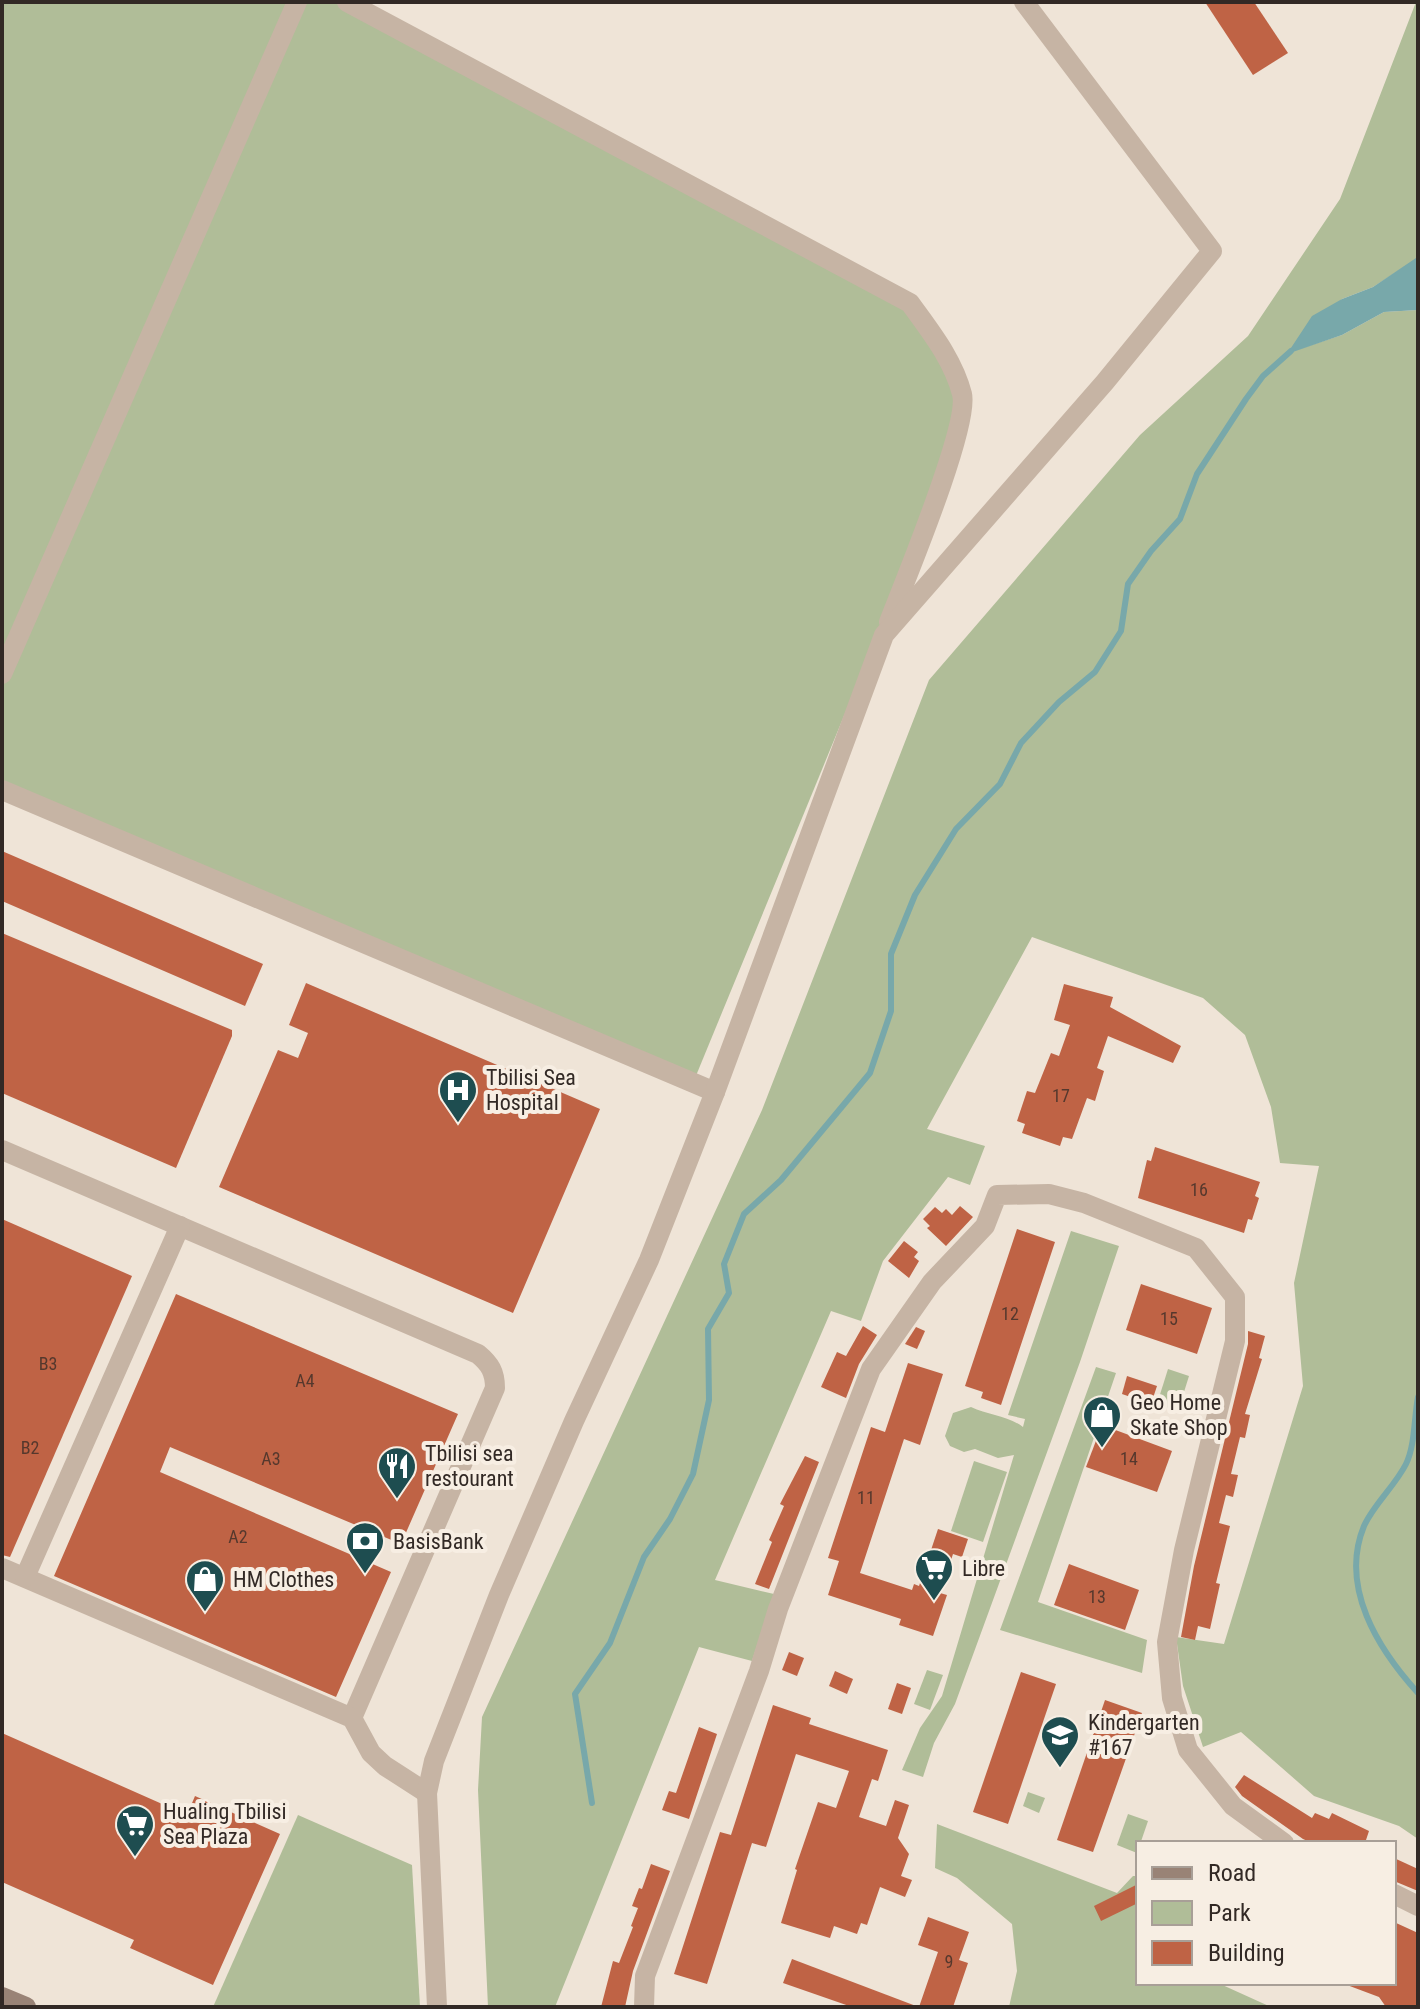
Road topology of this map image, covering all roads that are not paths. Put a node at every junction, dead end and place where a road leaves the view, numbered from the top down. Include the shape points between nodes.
1 (297, 2) edge
2 (347, 2) edge
3 (1024, 2) edge
4 (884, 635) junction
5 (2, 674) edge
6 (2, 790) edge
7 (715, 1092) junction
8 (2, 1150) edge
9 (180, 1226) junction
10 (2, 1568) edge
11 (25, 1577) junction
12 (352, 1718) junction
13 (427, 1793) junction
14 (1281, 1841) edge
15 (1396, 1895) edge
16 (1418, 1906) edge
17 (2, 1997) edge
18 (26, 2007) edge
19 (437, 2007) edge
20 (644, 2007) edge

1 - 5 street
2 - 4 street via 910,303 944,351 963,397 953,451
3 - 4 street via 1212,251
4 - 7 street
6 - 7 street
7 - 13 street via 649,1260 499,1595 434,1761
8 - 9 street
9 - 11 street
9 - 12 street via 478,1354 495,1377 495,1388
10 - 11 street
11 - 12 street
12 - 13 street via 371,1753
13 - 19 street
14 - 20 street via 1233,1806 1188,1750 1172,1698 1167,1642 1235,1341 1235,1297 1196,1248 1084,1203 1049,1194 997,1195 985,1226 932,1282 871,1369 645,1976
15 - 16 street
17 - 18 main road

